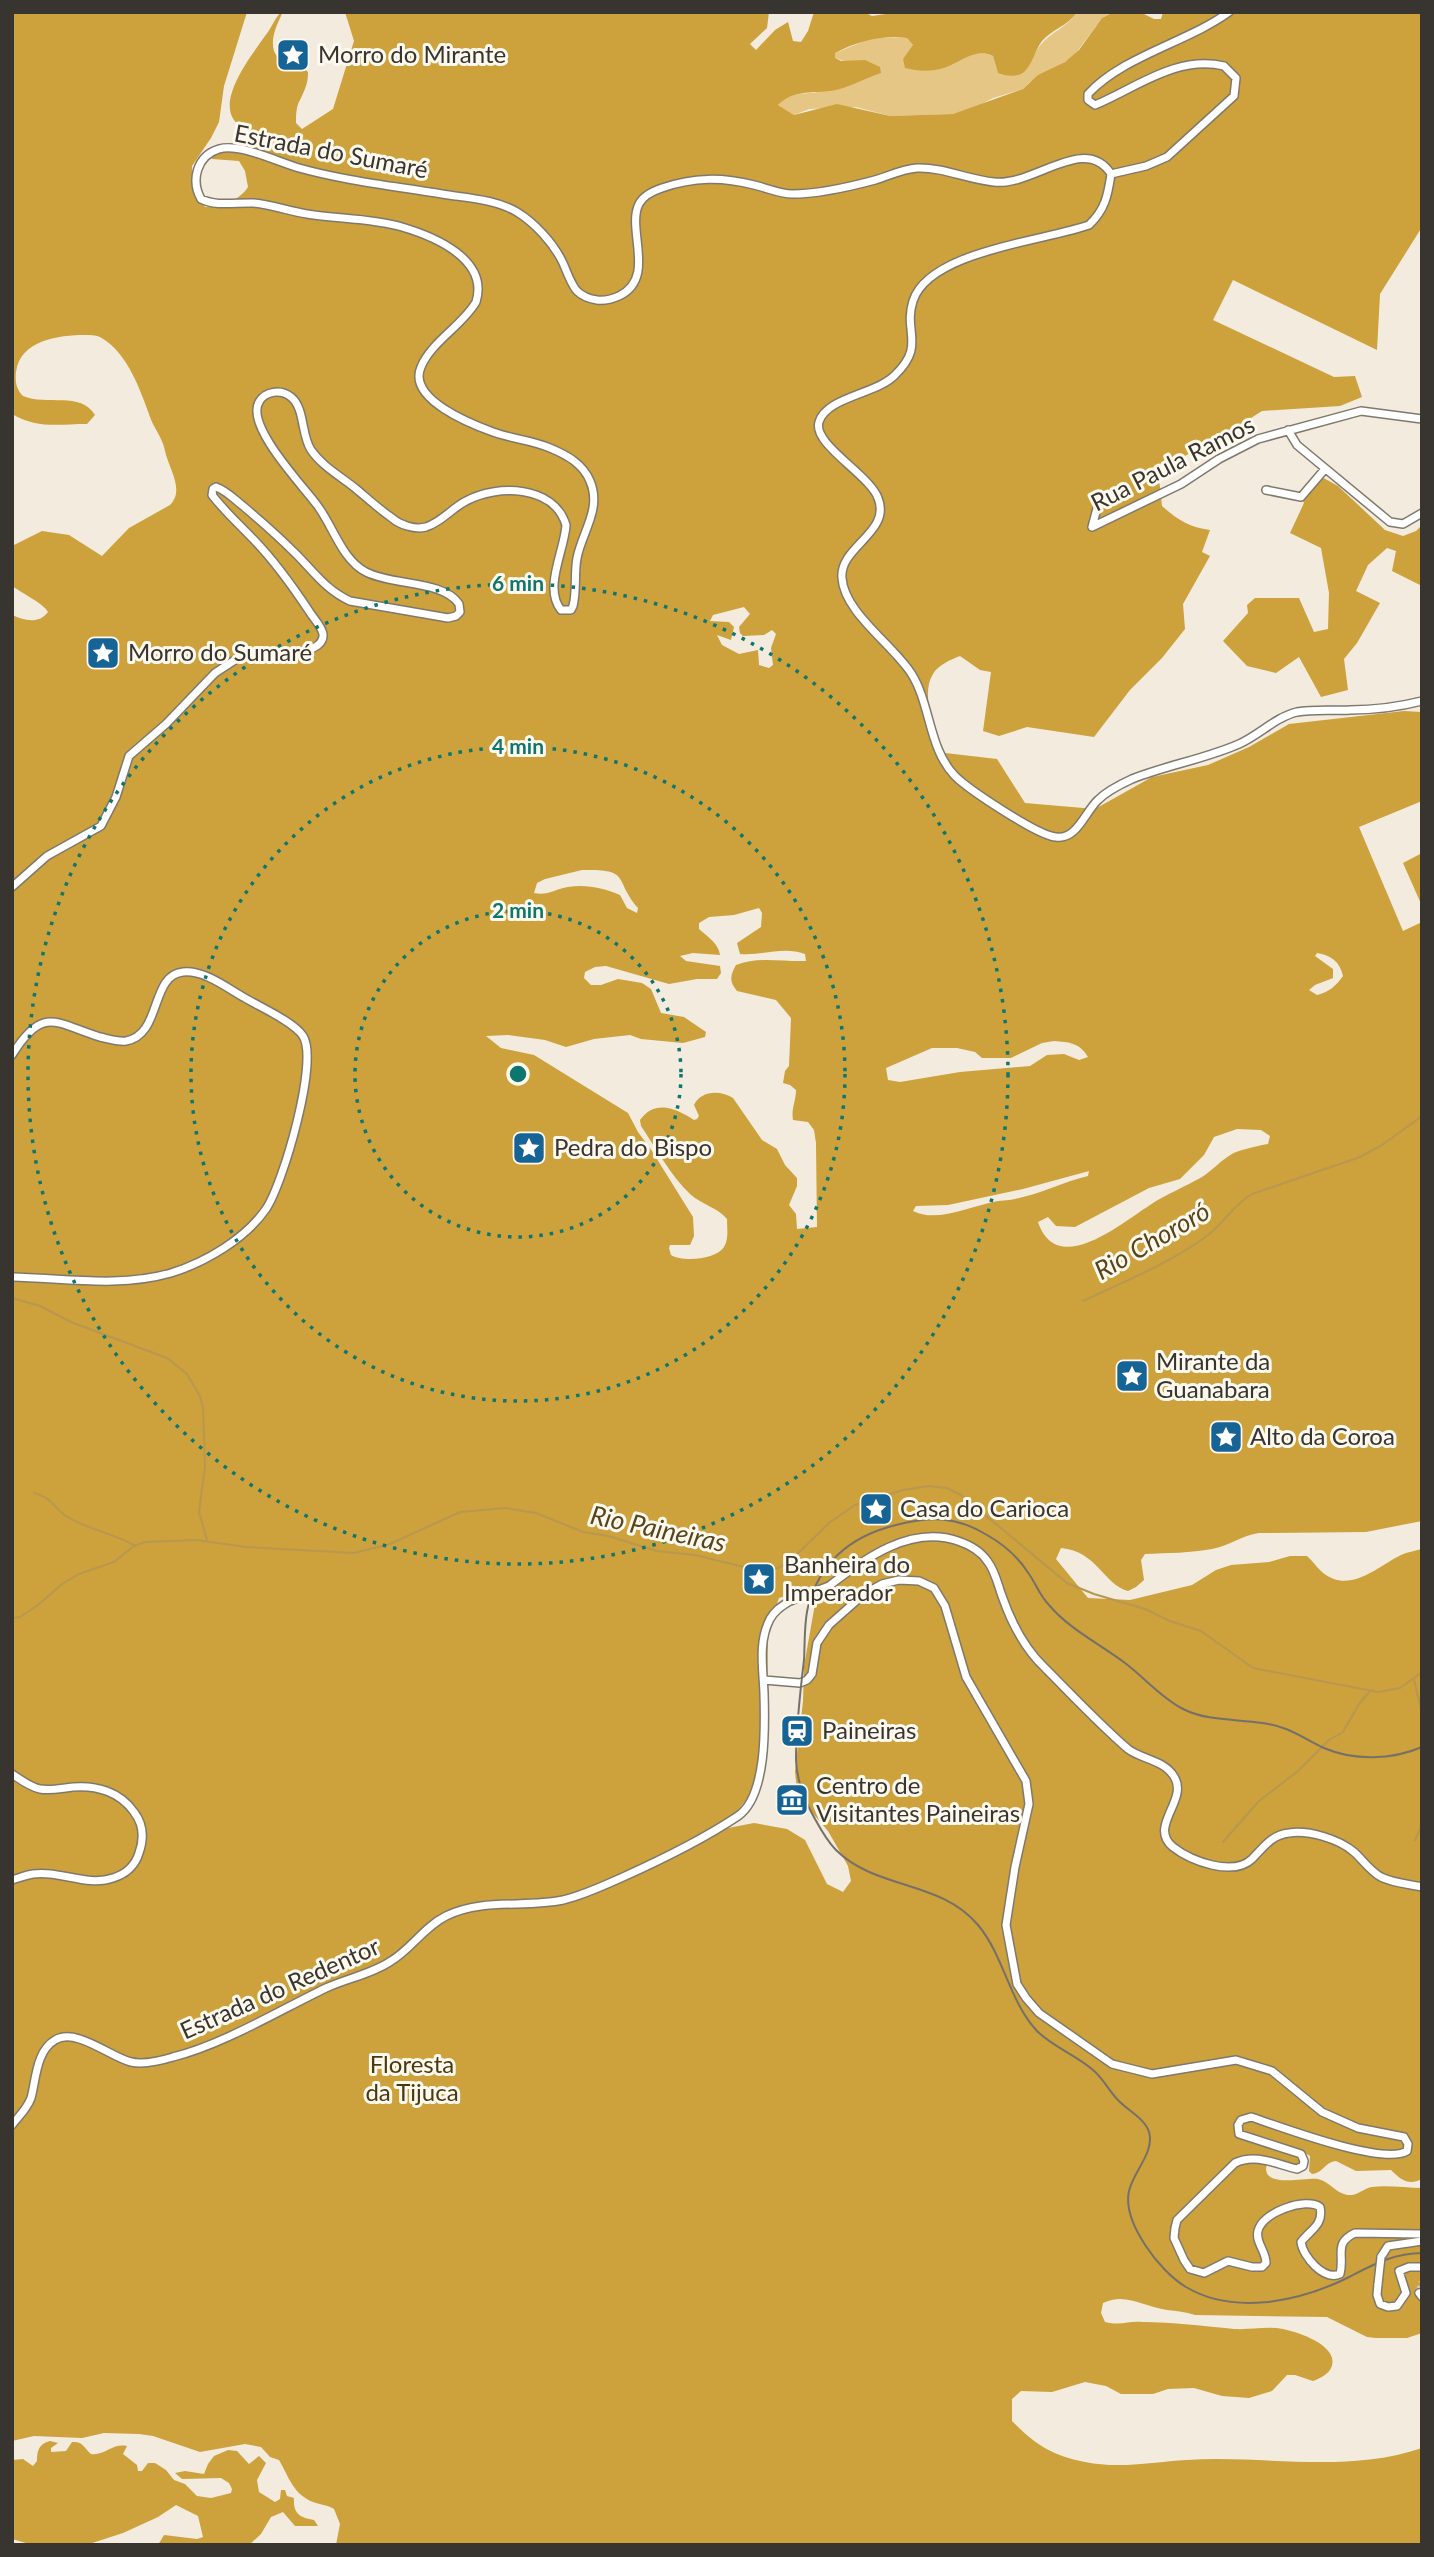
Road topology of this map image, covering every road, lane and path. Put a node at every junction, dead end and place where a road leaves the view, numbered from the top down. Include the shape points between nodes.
1 (1229, 12) edge
2 (1111, 174) junction
3 (1422, 418) edge
4 (1288, 430) junction
5 (1325, 469) junction
6 (1266, 490) dead end
7 (1099, 502) dead end
8 (1422, 513) edge
9 (1422, 701) edge
10 (12, 887) edge
11 (12, 1055) edge
12 (12, 1277) edge
13 (764, 1680) junction
14 (12, 1774) edge
15 (12, 1881) edge
16 (1422, 1887) edge
17 (12, 2125) edge
18 (1422, 2234) edge
19 (1422, 2241) edge
20 (1422, 2267) edge

1 - 2 street via 1143,57 1088,94 1095,105 1153,76 1196,64 1224,66 1236,78 1234,96 1167,157
2 - 9 street via 1107,201 1089,225 976,254 942,269 924,284 912,302 912,351 902,368 884,385 836,404 820,418 821,438 866,480 881,507 873,529 842,567 849,600 916,681 937,746 954,775 1029,826 1056,838 1073,833 1101,796 1130,780 1236,746 1293,713 1371,710
2 - 10 street, Estrada do Sumaré via 1099,160 1083,157 998,183 919,168 796,194 724,178 692,181 661,189 640,203 638,271 622,295 599,301 577,291 544,236 517,212 484,200 341,178 229,148 211,153 195,178 201,199 209,203 255,203 404,228 456,252 473,269 480,291 476,302 421,366 419,383 429,398 463,419 549,447 586,472 594,494 593,514 578,556 573,607 561,610 554,596 566,525 557,508 525,491 499,491 466,501 425,528 396,522 318,459 305,439 294,398 268,393 258,402 257,410 268,441 317,504 349,559 377,578 448,593 460,612 448,618 350,601 335,594 255,516 225,491 214,488 215,499 299,595 319,624 322,642 306,651 249,656 229,662 215,673 129,756 101,826 47,856
3 - 4 street, Rua Paula Ramos via 1361,411
4 - 5 street via 1297,445
4 - 7 street, Rua Paula Ramos via 1258,439 1181,484 1092,527
5 - 6 street via 1301,497
5 - 8 street via 1390,522 1403,524
11 - 12 street via 30,1029 44,1022 57,1021 113,1041 138,1037 169,978 190,972 212,979 303,1035 308,1065 278,1184 266,1209 230,1243 208,1258 170,1273 140,1278
13 - 16 street, bridge via 763,1640 779,1608 829,1586 901,1542 953,1539 980,1552 989,1563 1017,1632 1038,1662 1131,1751 1175,1776 1178,1789 1164,1835 1171,1846 1210,1864 1232,1866 1251,1860 1275,1836 1291,1832 1326,1837 1352,1850 1379,1877
13 - 17 street, Estrada do Redentor via 760,1772 751,1804 677,1853 581,1896 501,1903 445,1917 382,1967 176,2057 145,2064 128,2062 91,2043 55,2039 38,2064 26,2109
13 - 18 street via 807,1680 817,1643 829,1625 882,1584 919,1581 934,1588 945,1606 966,1677 1026,1781 1029,1804 1006,1925 1017,1984 1026,1998 1039,2013 1112,2064 1152,2074 1236,2060 1272,2071 1322,2112 1358,2128 1404,2137 1408,2144 1401,2154 1381,2153 1245,2118 1238,2125 1239,2134 1301,2154 1303,2166 1297,2169 1254,2158 1235,2163 1177,2220 1174,2238 1190,2269 1203,2273 1228,2261 1262,2267 1266,2257 1257,2237 1262,2221 1305,2203 1317,2204 1322,2216 1301,2242 1302,2250 1331,2276 1340,2274 1346,2237 1355,2233
14 - 15 street via 44,1790 77,1787 115,1794 139,1818 143,1835 137,1860 115,1878 103,1881 43,1874
19 - 20 street, bridge via 1388,2246 1381,2257 1377,2295 1381,2304 1397,2306 1403,2301 1399,2271

